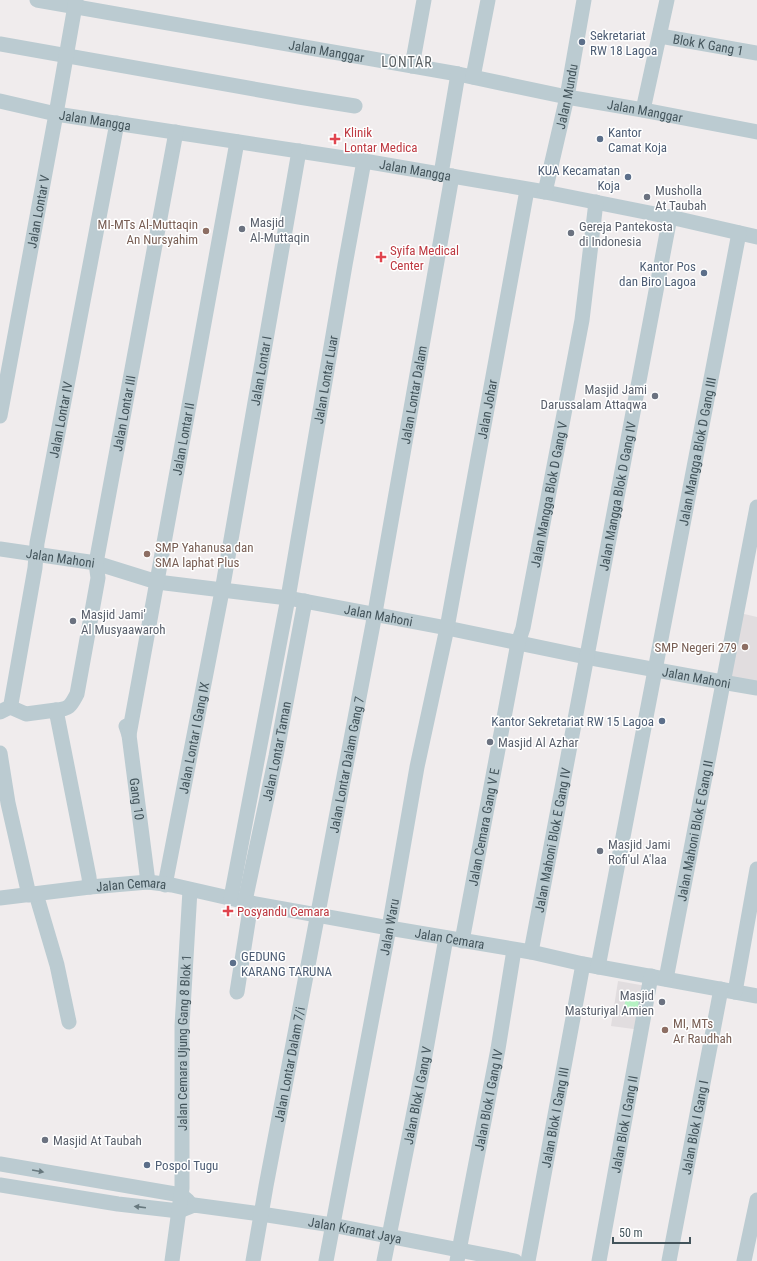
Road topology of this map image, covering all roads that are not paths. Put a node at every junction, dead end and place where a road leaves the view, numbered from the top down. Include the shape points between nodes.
1 (37, 0) edge
2 (424, 0) edge
3 (488, 0) edge
4 (584, 0) edge
5 (666, 0) edge
6 (75, 4) edge
7 (660, 36) junction
8 (0, 44) edge
9 (757, 53) edge
10 (66, 56) junction
11 (412, 66) junction
12 (458, 74) junction
13 (473, 77) junction
14 (567, 97) junction
15 (0, 101) edge
16 (355, 106) dead end
17 (643, 110) junction
18 (56, 114) junction
19 (117, 123) junction
20 (176, 132) junction
21 (757, 132) edge
22 (237, 142) junction
23 (299, 151) junction
24 (364, 161) junction
25 (447, 175) junction
26 (527, 190) junction
27 (545, 192) junction
28 (596, 202) junction
29 (670, 217) junction
30 (739, 233) junction
31 (757, 237) edge
32 (0, 416) edge
33 (757, 507) edge
34 (0, 548) edge
35 (36, 554) junction
36 (96, 563) junction
37 (157, 582) junction
38 (222, 591) junction
39 (288, 598) junction
40 (306, 601) junction
41 (375, 614) junction
42 (447, 628) junction
43 (518, 643) junction
44 (586, 656) junction
45 (656, 669) junction
46 (7, 680) edge
47 (722, 682) junction
48 (757, 688) edge
49 (5, 710) edge
50 (57, 716) junction
51 (124, 717) dead end
52 (129, 735) junction
53 (0, 753) edge
54 (757, 869) edge
55 (148, 882) junction
56 (165, 884) junction
57 (90, 887) junction
58 (190, 890) junction
59 (32, 894) junction
60 (0, 898) edge
61 (242, 901) junction
62 (318, 915) junction
63 (389, 928) junction
64 (446, 938) junction
65 (462, 941) junction
66 (514, 950) junction
67 (531, 952) junction
68 (598, 967) junction
69 (583, 969) junction
70 (666, 979) junction
71 (650, 982) junction
72 (237, 992) dead end
73 (726, 992) junction
74 (757, 996) edge
75 (69, 1022) dead end
76 (0, 1164) edge
77 (0, 1186) edge
78 (181, 1195) junction
79 (757, 1200) edge
80 (194, 1206) junction
81 (179, 1212) junction
82 (261, 1214) junction
83 (332, 1226) junction
84 (389, 1236) junction
85 (458, 1256) edge
86 (172, 1261) edge
87 (253, 1261) edge
88 (326, 1261) edge
89 (384, 1261) edge
90 (515, 1261) edge
91 (528, 1261) edge
92 (599, 1261) edge
93 (669, 1261) edge
94 (744, 1261) edge

1 - 6 street, Jalan Manggar
2 - 11 street
3 - 13 street
4 - 14 street, Jalan Mundu
5 - 7 street
6 - 10 street, Jalan Lontar V
6 - 11 street, Jalan Manggar
7 - 9 street, Blok K Gang 1
7 - 17 street
8 - 10 street
10 - 16 street
10 - 18 street, Jalan Lontar V
11 - 12 street, Jalan Manggar
12 - 13 street, Jalan Manggar
12 - 25 street, Jalan Lontar Dalam
13 - 14 street, Jalan Manggar
14 - 17 street, Jalan Manggar
14 - 27 street, Jalan Mundu
15 - 18 street, Jalan Mangga
17 - 21 street, Jalan Manggar
18 - 19 street, Jalan Mangga
18 - 32 street, Jalan Lontar V
19 - 20 street, Jalan Mangga
19 - 35 street, Jalan Lontar IV
20 - 22 street, Jalan Mangga
20 - 36 street, Jalan Lontar III
22 - 23 street, Jalan Mangga
22 - 37 street, Jalan Lontar II
23 - 24 street, Jalan Mangga
23 - 38 street, Jalan Lontar I
24 - 25 street, Jalan Mangga
24 - 39 street, Jalan Lontar Luar
25 - 26 street, Jalan Mangga
25 - 41 street, Jalan Lontar Dalam
26 - 27 street, Jalan Mangga
26 - 42 street, Jalan Johar
27 - 28 street, Jalan Mangga
28 - 29 street, Jalan Mangga
28 - 43 street, Jalan Mangga Blok D Gang V via 582,320 524,628
29 - 30 street, Jalan Mangga
29 - 44 street, Jalan Mangga Blok D Gang IV
30 - 31 street, Jalan Mangga
30 - 45 street, Jalan Mangga Blok D Gang III
33 - 47 street, Jalan Mahoni Blok E Gang II
34 - 35 street, Jalan Mahoni
35 - 36 street, Jalan Mahoni
35 - 46 street, Jalan Lontar IV via 35,568
36 - 37 street, Jalan Mahoni
36 - 50 street, Jalan Lontar III via 98,578 77,694 70,707
37 - 38 street, Jalan Mahoni
37 - 52 street, Jalan Lontar II
38 - 39 street, Jalan Mahoni
38 - 56 street, Jalan Lontar I Gang IX
39 - 40 street, Jalan Mahoni
39 - 61 street, Jalan Lontar Taman
40 - 41 street, Jalan Mahoni
40 - 61 street, Jalan Lontar Taman via 276,756
41 - 42 street, Jalan Mahoni
41 - 62 street, Jalan Lontar Dalam Gang 7
42 - 43 street, Jalan Mahoni
42 - 63 street, Jalan Waru via 417,768
43 - 44 street, Jalan Mahoni
43 - 65 street, Jalan Cemara Gang V E
44 - 45 street, Jalan Mahoni
44 - 67 street, Jalan Mahoni Blok E Gang IV
45 - 47 street, Jalan Mahoni
45 - 68 street, Jalan Mangga Blok D Gang III
46 - 49 street, Jalan Lontar IV
47 - 48 street, Jalan Mahoni
47 - 70 street, Jalan Mahoni Blok E Gang II
49 - 50 street
50 - 57 street
51 - 52 street, Gang 10
52 - 55 street, Gang 10
53 - 59 street via 8,803
54 - 73 street, Jalan Blok I Gang I
55 - 56 street, Jalan Cemara
55 - 57 street, Jalan Cemara
56 - 58 street, Jalan Cemara
57 - 59 street, Jalan Cemara
58 - 61 street, Jalan Cemara
58 - 78 street, Jalan Cemara Ujung Gang 8 Blok 1 via 182,1026
59 - 60 street, Jalan Cemara
59 - 75 street via 57,965
61 - 62 street, Jalan Cemara
61 - 72 street
62 - 63 street, Jalan Cemara
62 - 82 street, Jalan Lontar Dalam 7/i
63 - 64 street, Jalan Cemara
63 - 83 street, Jalan Waru
64 - 65 street, Jalan Cemara
64 - 84 street, Jalan Blok I Gang V
65 - 66 street, Jalan Cemara
66 - 67 street, Jalan Cemara
66 - 85 street, Jalan Blok I Gang IV via 498,1049
67 - 69 street, Jalan Cemara
68 - 69 street, Jalan Cemara
68 - 71 street, Jalan Cemara
69 - 91 street, Jalan Blok I Gang III
70 - 71 street, Jalan Cemara
70 - 73 street, Jalan Cemara
71 - 92 street, Jalan Blok I Gang II
73 - 74 street, Jalan Cemara
73 - 93 street, Jalan Blok I Gang I
76 -> 78 street
81 -> 77 street, Jalan Kramat Jaya
78 - 80 street
78 - 81 street, Jalan Cemara Ujung Gang 8 Blok 1
79 - 94 street
80 - 81 street, Jalan Kramat Jaya
80 - 82 street, Jalan Kramat Jaya
81 - 86 street, Jalan Cemara Ujung Gang 8 Blok 1
82 - 83 street, Jalan Kramat Jaya
82 - 87 street, Jalan Lontar Dalam 7/i
83 - 84 street, Jalan Kramat Jaya
83 - 88 street, Jalan Waru
84 - 85 street, Jalan Kramat Jaya
84 - 89 street, Jalan Blok I Gang V
85 - 90 street, Jalan Kramat Jaya

